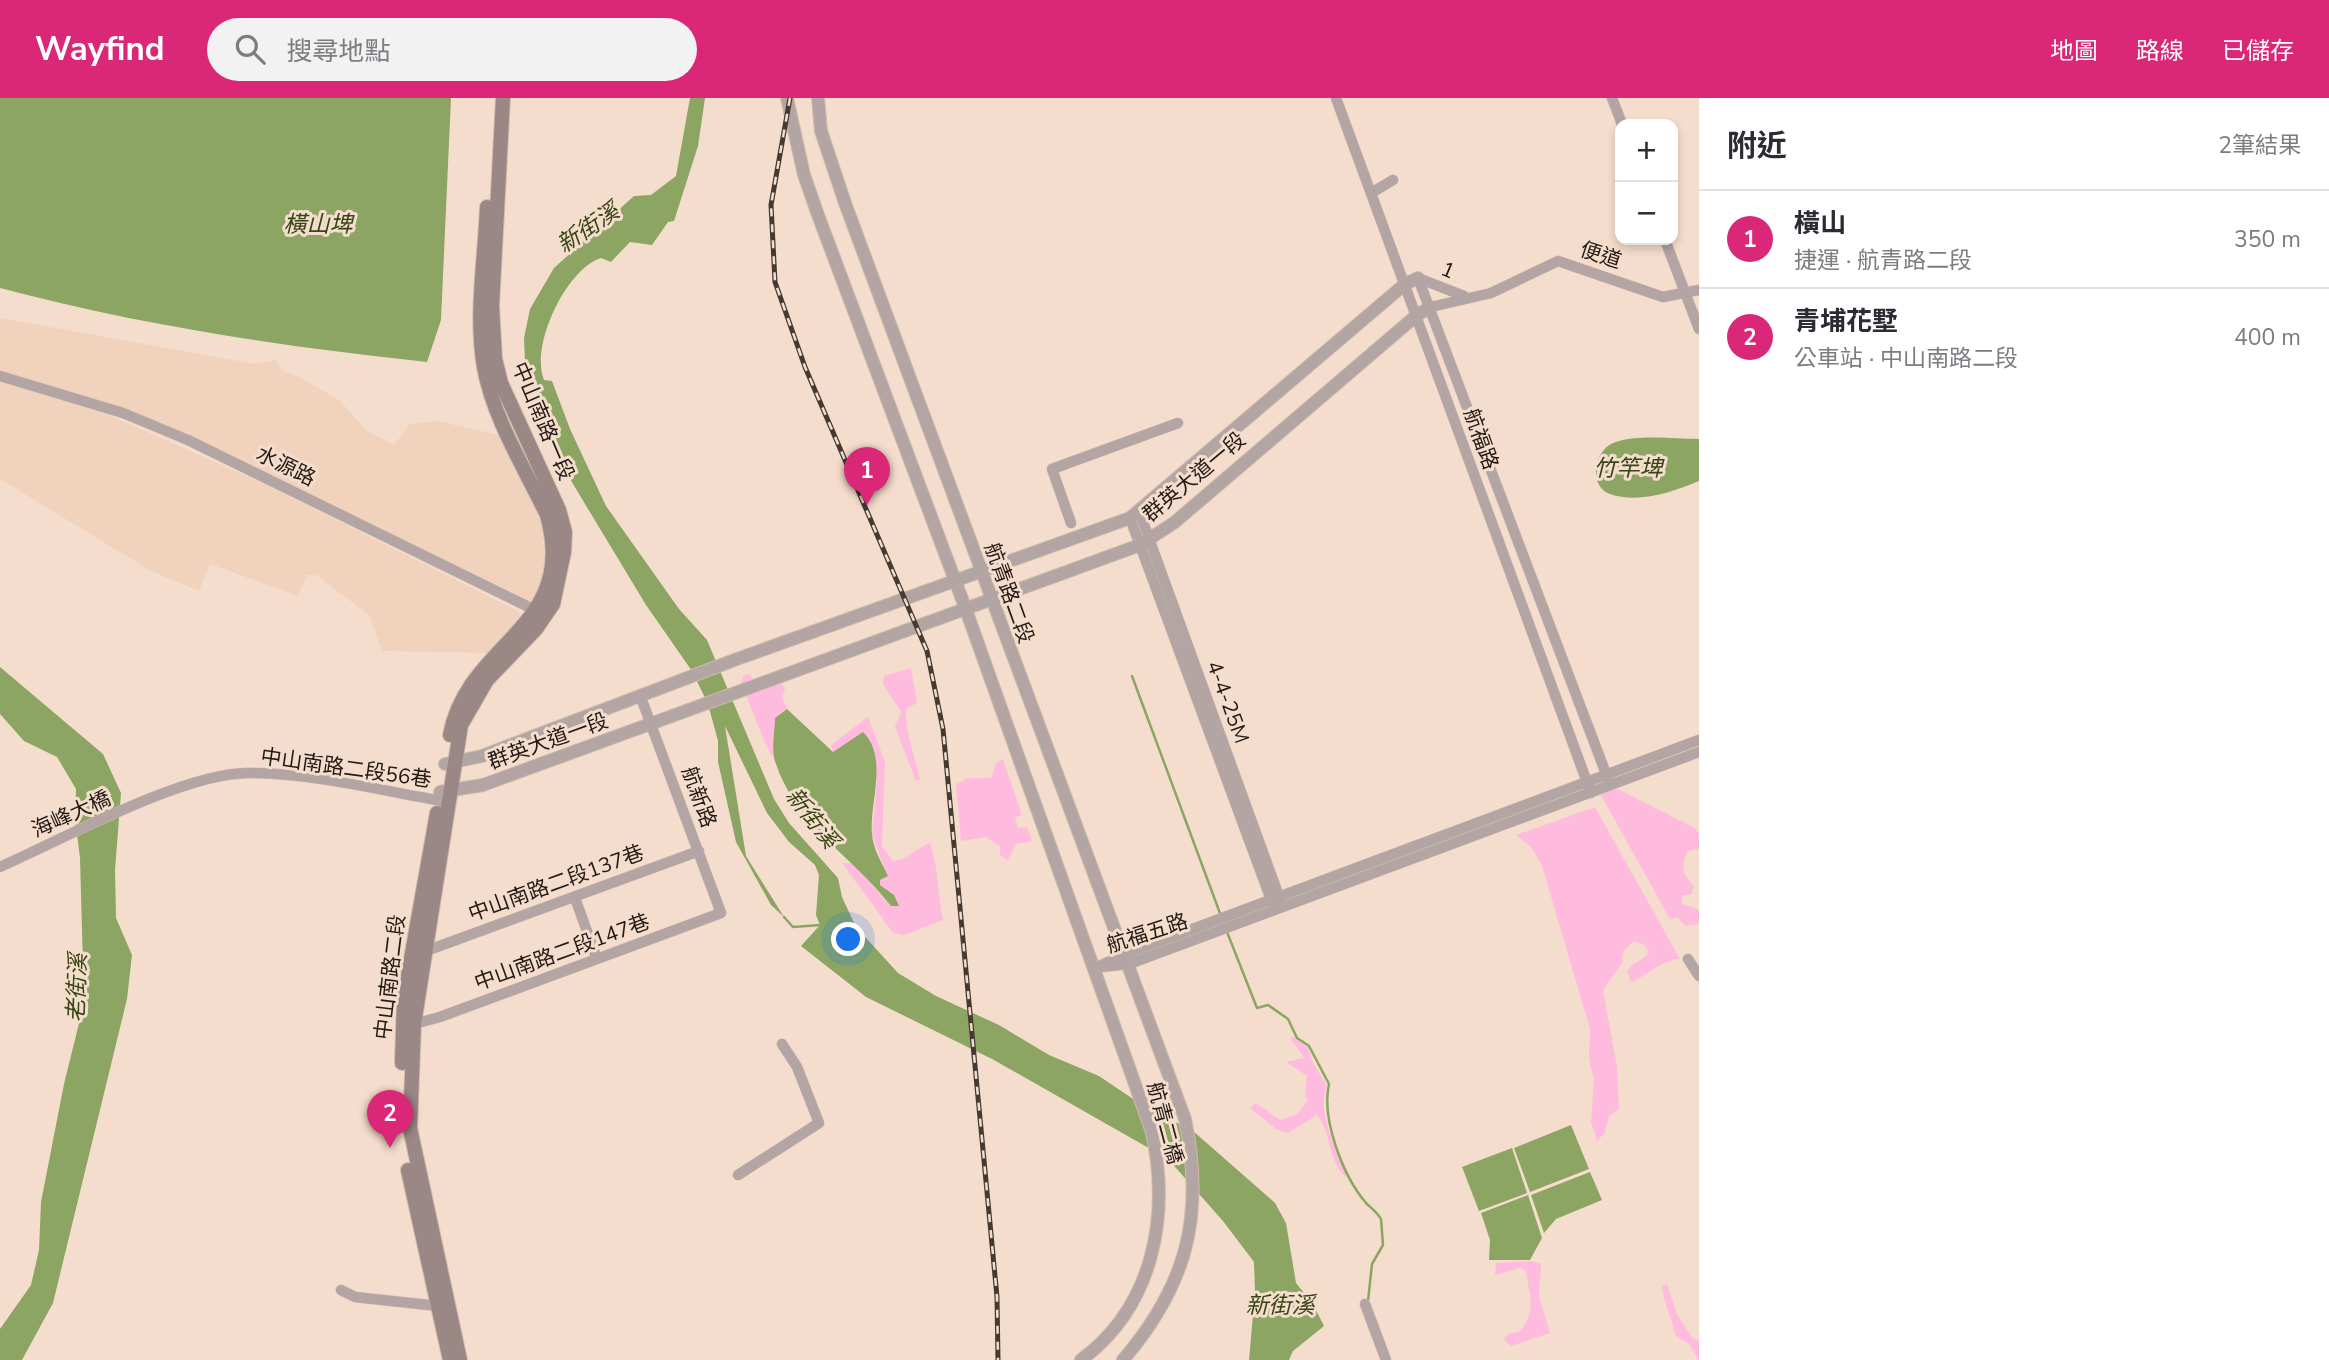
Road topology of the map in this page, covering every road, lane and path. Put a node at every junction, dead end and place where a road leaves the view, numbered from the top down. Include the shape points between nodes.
1 (493, 98) edge
2 (503, 98) edge
3 (788, 98) edge
4 (818, 98) edge
5 (1336, 98) edge
6 (1612, 98) edge
7 (1620, 119) edge
8 (1393, 180) dead end
9 (1371, 193) junction
10 (1667, 245) edge
11 (1418, 278) junction
12 (1405, 284) junction
13 (1699, 290) edge
14 (1686, 295) junction
15 (1468, 297) junction
16 (1431, 307) junction
17 (1417, 315) junction
18 (1699, 329) edge
19 (0, 376) edge
20 (1178, 423) dead end
21 (1135, 514) junction
22 (1071, 523) dead end
23 (1144, 542) junction
24 (982, 573) junction
25 (956, 582) junction
26 (990, 599) junction
27 (965, 607) junction
28 (541, 614) junction
29 (640, 695) junction
30 (457, 723) joint
31 (651, 723) junction
32 (1699, 740) edge
33 (1699, 752) edge
34 (450, 763) junction
35 (1607, 775) junction
36 (1587, 782) junction
37 (1611, 786) junction
38 (1591, 793) junction
39 (158, 796) joint
40 (444, 796) junction
41 (699, 852) junction
42 (0, 867) edge
43 (575, 898) junction
44 (1276, 902) junction
45 (721, 913) joint
46 (426, 951) junction
47 (597, 959) junction
48 (1126, 959) junction
49 (1688, 959) dead end
50 (1095, 968) junction
51 (1699, 976) edge
52 (414, 1024) junction
53 (782, 1044) dead end
54 (1178, 1098) joint
55 (738, 1175) dead end
56 (341, 1290) dead end
57 (1365, 1304) dead end
58 (438, 1306) junction
59 (450, 1360) edge
60 (460, 1360) edge
61 (1081, 1360) edge
62 (1123, 1360) edge
63 (1386, 1360) edge

1 - 28 main road, 中山南路一段 via 482,346 492,393 551,532 552,565
2 - 28 main road, 中山南路一段 via 492,306 495,359 565,532 560,581 553,604
3 - 25 street via 804,175
4 - 24 street, 航青路二段 via 821,131 832,166
5 - 9 street, 航福路
6 - 7 street
8 - 9 street
9 - 12 street, 航福路
10 - 14 street
11 - 12 street, 群英大道一段
11 - 15 street, 1
11 - 16 street, 航福路
12 - 17 street, 航福路
12 - 21 street, 群英大道一段
13 - 14 street
14 - 15 street, 便道 via 1663,297 1558,261 1491,293
14 - 18 street
15 - 16 street, 1
16 - 17 street, 群英大道一段
16 - 35 street, 航福路
17 - 23 street, 群英大道一段 via 1175,522
17 - 36 street, 航福路
19 - 28 street, 水源路 via 123,413 188,440
20 - 22 street via 1052,469
21 - 23 street, 4-4-25M
21 - 24 street, 群英大道一段
23 - 26 street, 群英大道一段
23 - 44 street, 4-4-25M
24 - 25 street, 群英大道一段
24 - 26 street, 航青路二段
25 - 27 street
25 - 29 street, 群英大道一段
26 - 27 street, 群英大道一段
26 - 48 street, 航青路二段
27 - 31 street, 群英大道一段
27 - 50 street
28 - 30 main road, 中山南路一段
29 - 31 street, 航新路
29 - 34 street, 群英大道一段 via 482,756
30 - 34 main road, 中山南路二段
31 - 40 street, 群英大道一段
31 - 41 street, 航新路
32 - 35 street, 航福五路
33 - 37 street, 航福五路
34 - 40 main road, 中山南路二段
35 - 36 street, 航福五路
35 - 37 street, 航福路
36 - 38 street, 航福路
36 - 44 street, 航福五路
37 - 38 street, 航福五路
38 - 44 street, 航福五路
39 - 40 street, 中山南路二段56巷 via 247,773
39 - 42 street, 海峰大橋
40 - 46 main road, 中山南路二段
40 - 58 main road, 中山南路二段 via 404,998 400,1107 409,1176
41 - 43 street, 中山南路二段137巷
41 - 45 street, 航新路
43 - 46 street, 中山南路二段137巷
43 - 47 street
44 - 48 street, 航福五路
44 - 48 street, 航福五路 via 1222,918
45 - 47 street, 中山南路二段147巷
46 - 52 main road, 中山南路二段
47 - 52 street, 中山南路二段147巷
48 - 50 street, 航福五路
48 - 54 street, 航青路二段
49 - 51 street
50 - 61 street, 航青二橋 via 1152,1132 1159,1182 1157,1234 1147,1272 1130,1308
52 - 60 main road, 中山南路二段 via 410,1128
53 - 55 street via 797,1067 819,1123
54 - 62 street, 航青二橋 via 1191,1148 1193,1219 1174,1285
56 - 58 street via 355,1297
57 - 63 street
58 - 59 main road, 中山南路二段

